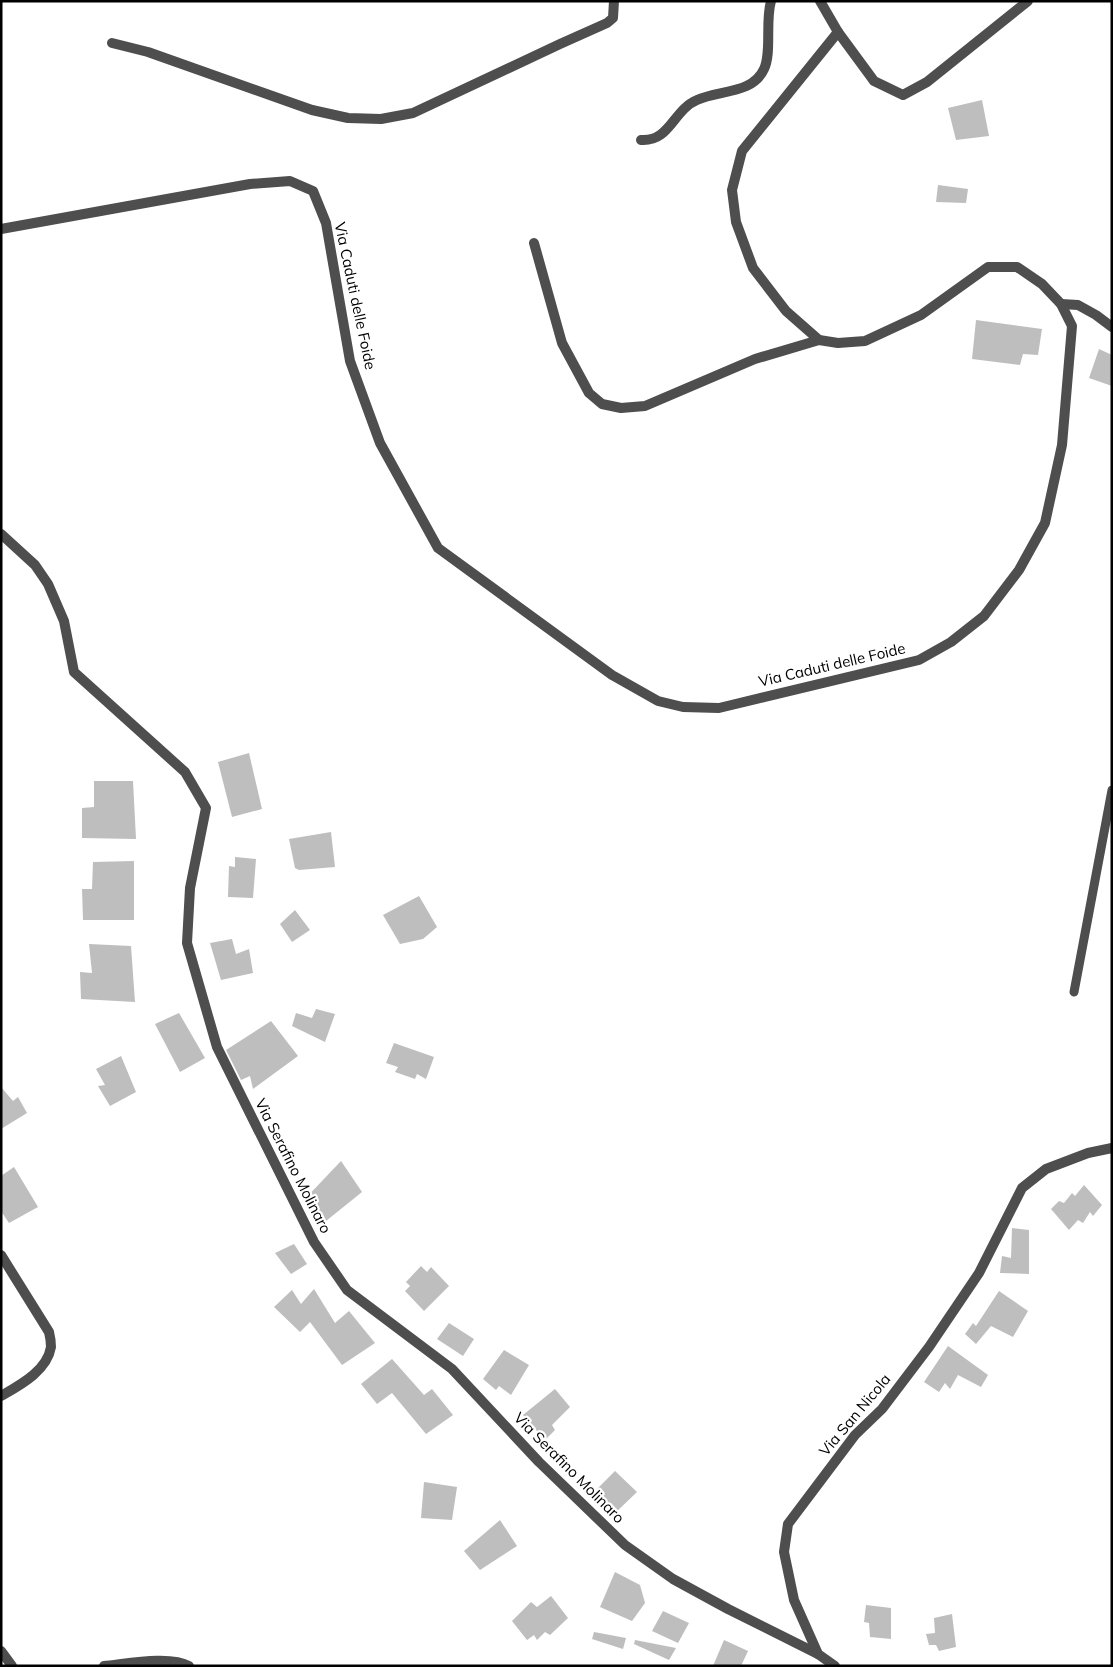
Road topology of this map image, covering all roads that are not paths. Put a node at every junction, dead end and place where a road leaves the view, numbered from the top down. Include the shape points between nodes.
1 (614, 1) edge
2 (771, 1) edge
3 (820, 1) edge
4 (1028, 1) edge
5 (838, 32) junction
6 (112, 43) dead end
7 (641, 140) dead end
8 (1, 229) edge
9 (534, 243) dead end
10 (1061, 304) junction
11 (1112, 327) edge
12 (818, 340) junction
13 (1, 534) edge
14 (1112, 790) edge
15 (1074, 992) dead end
16 (1112, 1148) edge
17 (1, 1255) edge
18 (1, 1396) edge
19 (1, 1651) edge
20 (818, 1654) junction
21 (12, 1666) edge
22 (104, 1666) edge
23 (189, 1666) edge
24 (835, 1666) edge

1 - 6 street via 613,18 607,23 413,113 381,120 348,118 312,110 148,52
2 - 7 street via 767,59 757,80 746,87 688,104 663,134 650,141
3 - 5 street
4 - 5 street via 927,82 903,95 874,81
5 - 12 street via 742,151 732,190 736,222 753,268 786,311
8 - 10 street, Via Caduti delle Foide via 250,184 290,181 313,191 326,223 350,361 380,443 438,548 612,675 658,701 683,707 719,708 919,660 984,616 1019,570 1044,523 1062,445 1072,326
9 - 12 street via 562,343 589,393 602,404 621,408 645,406 755,359
10 - 11 street via 1078,305
10 - 12 street, Via Caduti delle Foide via 1042,284 1017,267 988,267 921,316 865,340 838,343
13 - 20 street, Via Serafino Molinaro via 35,565 48,584 64,620 74,672 185,772 206,808 190,888 188,943 217,1047 314,1242 347,1290 452,1369 539,1462 625,1545 673,1579
14 - 15 lane
16 - 20 street, Via San Nicola via 1046,1169 1022,1188 979,1273 929,1347 788,1524 784,1552 794,1600
17 - 18 street via 49,1332 51,1346 46,1361 26,1382
19 - 21 street
20 - 24 street
22 - 23 street via 165,1660

